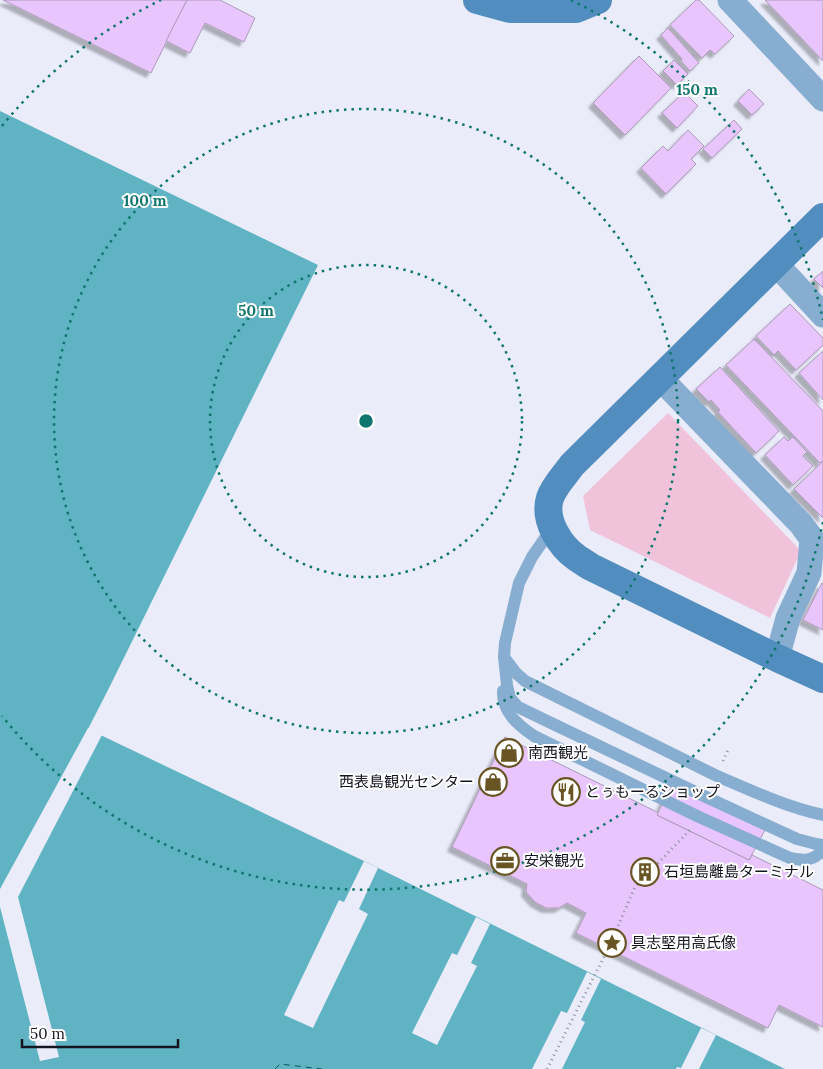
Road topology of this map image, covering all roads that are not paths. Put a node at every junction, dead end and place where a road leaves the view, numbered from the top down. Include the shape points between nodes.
1 (477, 0) edge
2 (598, 0) edge
3 (730, 0) edge
4 (823, 99) edge
5 (823, 217) edge
6 (776, 264) junction
7 (823, 315) edge
8 (660, 378) junction
9 (552, 528) junction
10 (778, 658) junction
11 (504, 664) junction
12 (823, 679) edge
13 (823, 815) edge
14 (823, 845) edge
15 (823, 851) edge

1 - 2 street via 510,9 576,9
3 - 4 street
5 - 6 street
6 - 7 street
6 - 8 street
8 - 9 street via 572,465 550,498
8 - 10 street via 802,524 812,539 809,573 788,618
9 - 10 street via 576,558 591,567
9 - 11 lane via 519,582 505,643
10 - 12 street
11 - 13 lane via 525,681 715,775
11 - 14 lane via 510,698 518,707 797,839
11 - 15 lane via 503,697 507,711 534,736 790,858 804,860

